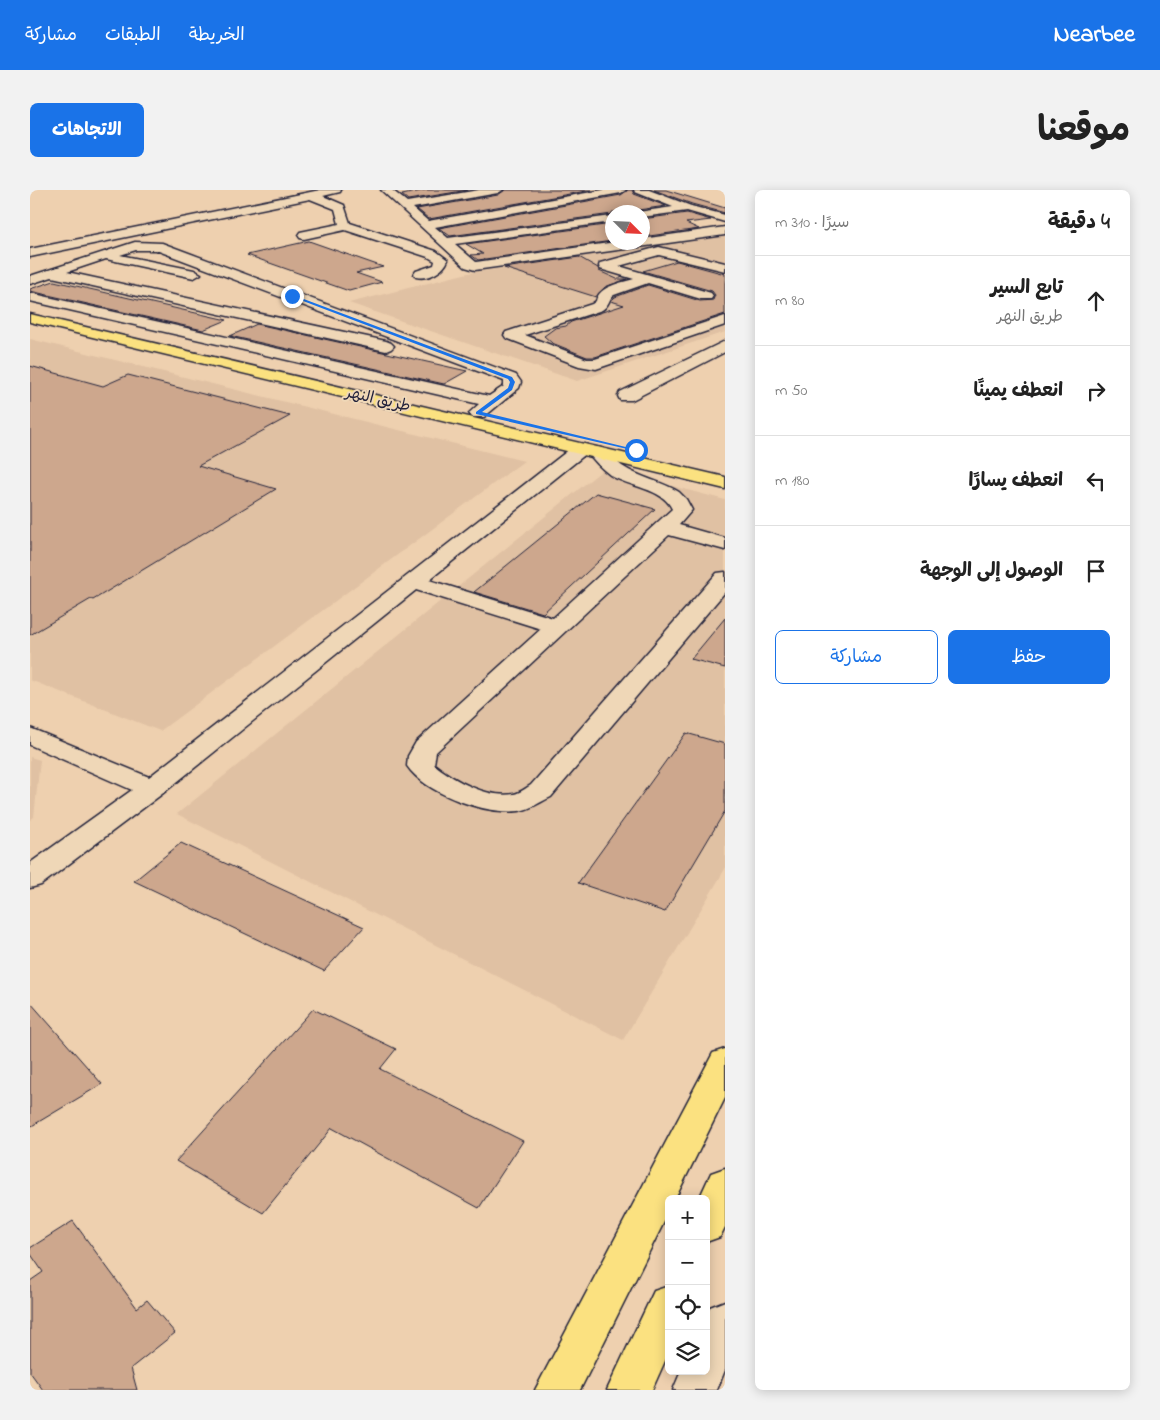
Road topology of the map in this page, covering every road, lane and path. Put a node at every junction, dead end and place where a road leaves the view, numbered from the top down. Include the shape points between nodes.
1 (336, 190) edge
2 (386, 190) edge
3 (498, 190) edge
4 (621, 190) edge
5 (639, 190) edge
6 (311, 195) junction
7 (468, 195) junction
8 (717, 205) dead end
9 (405, 206) junction
10 (491, 208) junction
11 (691, 210) junction
12 (650, 213) edge
13 (725, 219) edge
14 (605, 220) edge
15 (425, 225) junction
16 (346, 226) junction
17 (560, 226) junction
18 (725, 231) edge
19 (304, 235) dead end
20 (444, 242) junction
21 (650, 242) edge
22 (605, 246) edge
23 (605, 249) edge
24 (30, 254) edge
25 (105, 256) junction
26 (723, 265) edge
27 (51, 273) junction
28 (421, 274) dead end
29 (243, 278) junction
30 (646, 279) junction
31 (30, 280) edge
32 (718, 286) dead end
33 (292, 296) junction
34 (30, 297) edge
35 (30, 309) edge
36 (248, 316) junction
37 (30, 318) edge
38 (725, 320) edge
39 (204, 336) junction
40 (416, 342) junction
41 (186, 345) junction
42 (725, 346) edge
43 (626, 396) dead end
44 (492, 402) junction
45 (478, 413) junction
46 (589, 450) junction
47 (725, 470) edge
48 (725, 482) edge
49 (665, 528) junction
50 (725, 544) edge
51 (725, 578) edge
52 (413, 582) junction
53 (557, 627) junction
54 (30, 736) edge
55 (152, 788) junction
56 (30, 878) edge
57 (720, 1085) edge
58 (725, 1185) edge
59 (710, 1217) edge
60 (665, 1314) edge
61 (725, 1322) edge
62 (710, 1355) edge
63 (701, 1375) edge
64 (557, 1390) edge
65 (629, 1390) edge
66 (695, 1390) edge

1 - 6 street
2 - 9 street
3 - 7 street
4 - 10 street via 511,209
5 - 11 street
6 - 16 street via 340,207
6 - 24 street
7 - 9 street
7 - 10 street
8 - 11 street
9 - 15 street
10 - 15 street
11 - 12 street
11 - 13 street
14 - 17 street
15 - 20 street
16 - 19 street
16 - 28 street via 442,260 439,267
17 - 20 street
17 - 22 street
18 - 21 street
20 - 23 street via 470,264 478,266
25 - 27 street
25 - 29 street via 219,280
25 - 29 street via 135,246 155,246
26 - 30 street via 659,251 605,266
27 - 31 street
27 - 36 street
29 - 33 street
30 - 32 street via 700,294
30 - 38 street via 609,292 597,307 512,336 585,363 596,364
33 - 36 street
33 - 40 street
34 - 39 street
35 - 41 main road, طريق النهر
36 - 39 street
36 - 40 street via 387,346
37 - 46 main road, طريق النهر
39 - 41 street
39 - 44 street
40 - 44 street via 510,378 513,382 511,388
41 - 45 main road, طريق النهر
42 - 43 street
44 - 45 street
45 - 47 main road, طريق النهر
46 - 48 main road, طريق النهر
46 - 49 street via 617,471 658,489 680,503 682,510
46 - 52 street
49 - 50 street
49 - 53 street
51 - 53 street via 541,791 521,802 499,803 450,788 431,777 420,766 425,748
52 - 53 street
52 - 55 street
54 - 55 street
55 - 56 street
57 - 64 main road
58 - 59 main road
60 - 65 main road
61 - 62 street
63 - 66 street

